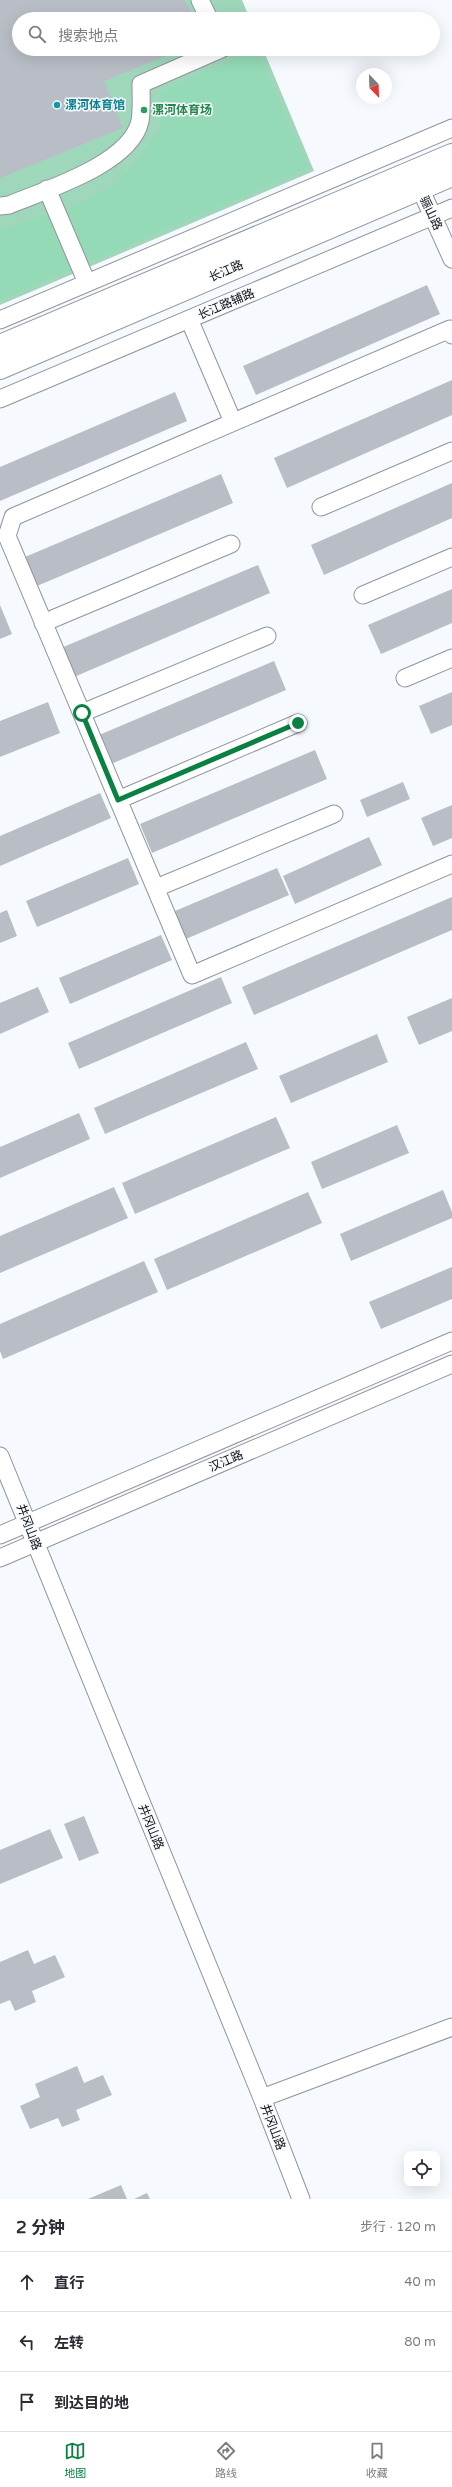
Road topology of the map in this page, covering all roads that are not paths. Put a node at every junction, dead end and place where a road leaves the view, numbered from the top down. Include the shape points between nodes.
1 (200, 0) edge
2 (205, 12) edge
3 (205, 56) edge
4 (452, 128) edge
5 (452, 154) edge
6 (452, 175) edge
7 (420, 188) junction
8 (47, 189) junction
9 (0, 206) edge
10 (452, 208) edge
11 (434, 215) junction
12 (452, 259) edge
13 (87, 283) junction
14 (189, 319) junction
15 (0, 320) edge
16 (452, 335) edge
17 (0, 346) edge
18 (0, 368) edge
19 (0, 399) edge
20 (233, 422) junction
21 (452, 451) edge
22 (321, 507) dead end
23 (231, 544) dead end
24 (452, 557) edge
25 (363, 595) dead end
26 (43, 623) junction
27 (267, 636) dead end
28 (452, 658) edge
29 (405, 678) dead end
30 (82, 713) junction
31 (298, 723) dead end
32 (118, 800) junction
33 (334, 814) dead end
34 (452, 864) edge
35 (156, 888) junction
36 (452, 1341) edge
37 (452, 1364) edge
38 (0, 1456) edge
39 (28, 1523) junction
40 (0, 1535) edge
41 (35, 1543) junction
42 (0, 1558) edge
43 (452, 2027) edge
44 (262, 2098) junction
45 (301, 2199) edge

1 - 2 street
3 - 8 street via 141,84 140,122 128,143 99,167
4 - 13 street
5 - 17 main road, 长江路
6 - 7 main road, 长江路
7 - 11 street, 骊山路
7 - 18 main road, 长江路
8 - 9 street via 9,205
8 - 13 street
10 - 11 street, 长江路辅路
11 - 12 street, 骊山路
11 - 14 street, 长江路辅路
13 - 15 street
14 - 19 street, 长江路辅路
14 - 20 street
16 - 20 street via 450,329
20 - 26 street via 13,517 7,536
21 - 22 street
23 - 26 street
24 - 25 street
26 - 30 street
27 - 30 street
28 - 29 street
30 - 32 street
31 - 32 street
32 - 35 street
33 - 35 street
34 - 35 street via 192,975
36 - 39 street, 汉江路
37 - 41 street, 汉江路
38 - 39 street, 井冈山路
39 - 40 street, 汉江路
39 - 41 street, 井冈山路
41 - 42 street, 汉江路
41 - 44 street, 井冈山路
43 - 44 street
44 - 45 street, 井冈山路

